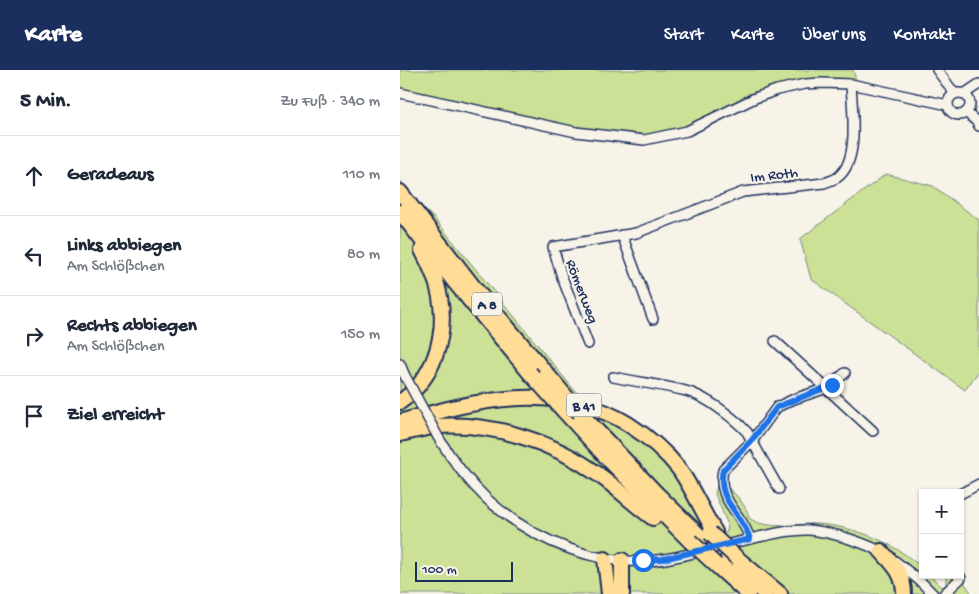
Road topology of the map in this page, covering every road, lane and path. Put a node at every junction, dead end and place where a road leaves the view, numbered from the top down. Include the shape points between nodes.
1 (937, 70) edge
2 (851, 84) junction
3 (979, 84) edge
4 (400, 92) edge
5 (954, 94) junction
6 (964, 94) junction
7 (948, 105) junction
8 (966, 112) junction
9 (979, 126) edge
10 (400, 192) edge
11 (404, 217) edge
12 (622, 235) junction
13 (553, 247) joint
14 (652, 319) dead end
15 (775, 341) dead end
16 (588, 344) dead end
17 (400, 364) edge
18 (845, 373) dead end
19 (612, 377) dead end
20 (827, 388) junction
21 (400, 402) edge
22 (400, 422) edge
23 (578, 428) junction
24 (873, 431) dead end
25 (400, 434) edge
26 (752, 440) junction
27 (979, 484) edge
28 (779, 489) dead end
29 (964, 492) edge
30 (653, 518) junction
31 (699, 538) junction
32 (750, 539) junction
33 (881, 551) junction
34 (605, 559) junction
35 (622, 560) junction
36 (722, 563) junction
37 (960, 579) edge
38 (609, 594) edge
39 (622, 594) edge
40 (735, 594) edge
41 (748, 594) edge
42 (765, 594) edge
43 (780, 594) edge
44 (904, 594) edge
45 (933, 594) edge
46 (944, 594) edge

1 - 5 street
2 - 4 street via 805,84 777,90 687,131 644,140 576,132
2 - 7 street
2 - 12 street, Im Roth via 853,144 850,158 839,176 824,183 733,194 647,229
3 - 6 street
5 - 6 street
5 - 7 street
6 - 8 street via 970,103
7 - 8 street via 954,114
8 - 9 street
10 - 31 highway, A 8, bridge via 476,290 580,413
11 - 21 highway via 435,277 442,320 440,340 428,372
11 - 23 highway, A 8, bridge
12 - 13 street, Im Roth
12 - 14 street
13 - 16 street, Römerweg
15 - 20 street
17 - 34 street, bridge via 438,437 470,481 524,527 581,553
18 - 20 street
19 - 26 street via 695,394 741,425
20 - 24 street
20 - 26 street via 777,407
22 - 31 highway, B 41 via 469,404 517,398 555,398 595,408 632,427 678,468 687,481
23 - 30 highway via 610,472
23 - 31 highway, A 8 via 634,486
25 - 30 highway via 452,426 489,429 521,437 576,460
26 - 28 street
26 - 32 street via 723,470 722,476 726,499 743,521
27 - 29 street
30 - 31 highway
31 - 36 highway, A 8, bridge
31 - 36 highway, bridge
32 - 33 street via 809,530 835,534
32 - 35 street via 663,559
33 - 44 highway via 898,568
33 - 45 street
34 - 35 street
34 - 38 highway
35 - 39 highway
36 - 40 highway
36 - 41 highway, A 8
36 - 42 highway, A 8
36 - 43 highway
37 - 46 street

